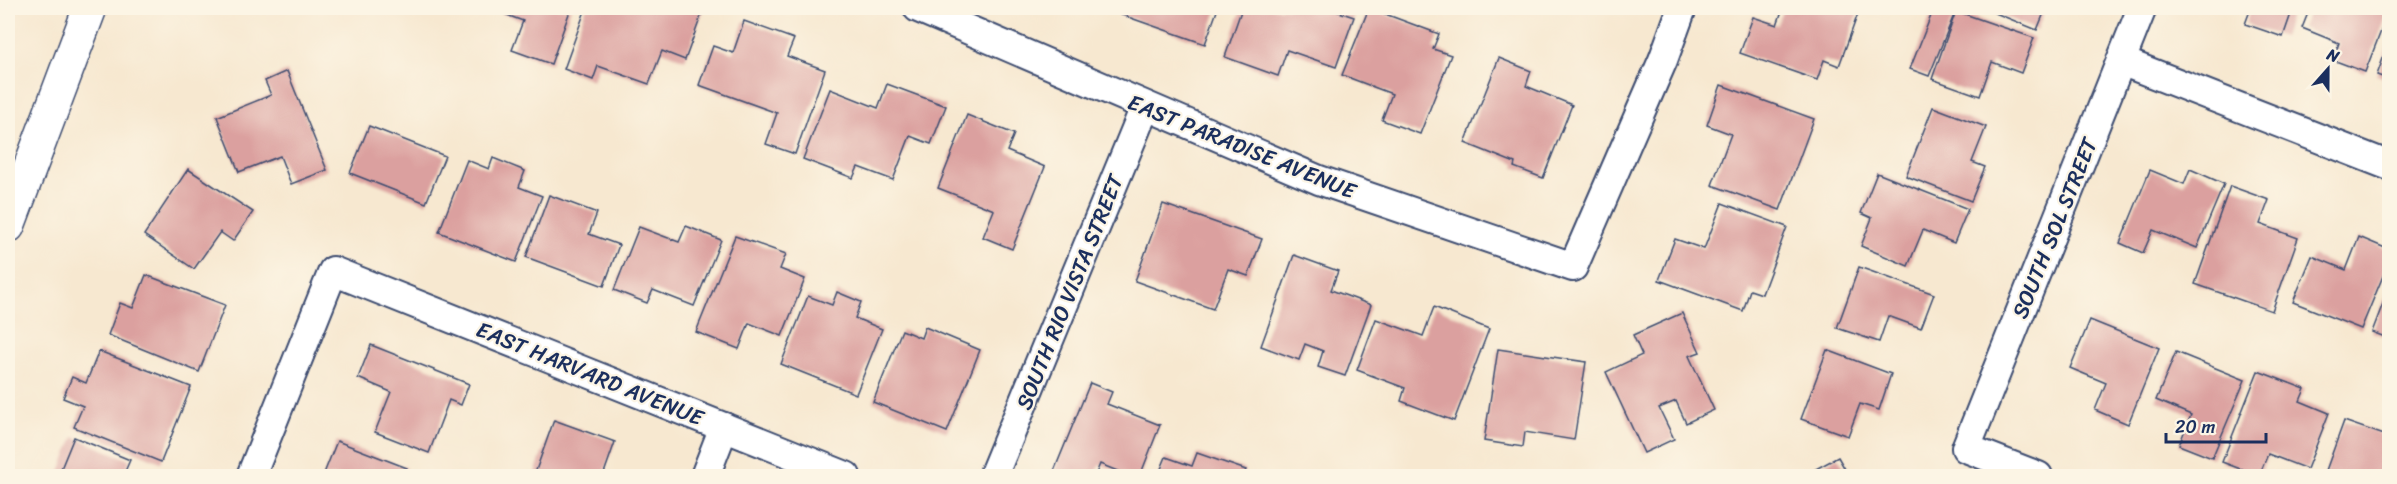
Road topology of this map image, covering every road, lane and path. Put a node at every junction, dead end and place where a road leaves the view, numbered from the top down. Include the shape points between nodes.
1 (90, 8) edge
2 (918, 8) edge
3 (1682, 8) edge
4 (2142, 8) edge
5 (2121, 61) junction
6 (1145, 106) junction
7 (2390, 166) edge
8 (8, 226) edge
9 (724, 427) junction
10 (250, 477) edge
11 (705, 477) edge
12 (846, 477) edge
13 (993, 477) edge
14 (2038, 477) edge

1 - 8 street
2 - 6 street, EAST PARADISE AVENUE
3 - 6 street, EAST PARADISE AVENUE via 1573,267 1319,180
4 - 5 street, SOUTH SOL STREET
5 - 7 street
5 - 14 street, SOUTH SOL STREET via 1966,448
6 - 13 street, SOUTH RIO VISTA STREET
9 - 10 street, EAST HARVARD AVENUE via 333,271
9 - 11 street
9 - 12 street, EAST HARVARD AVENUE

